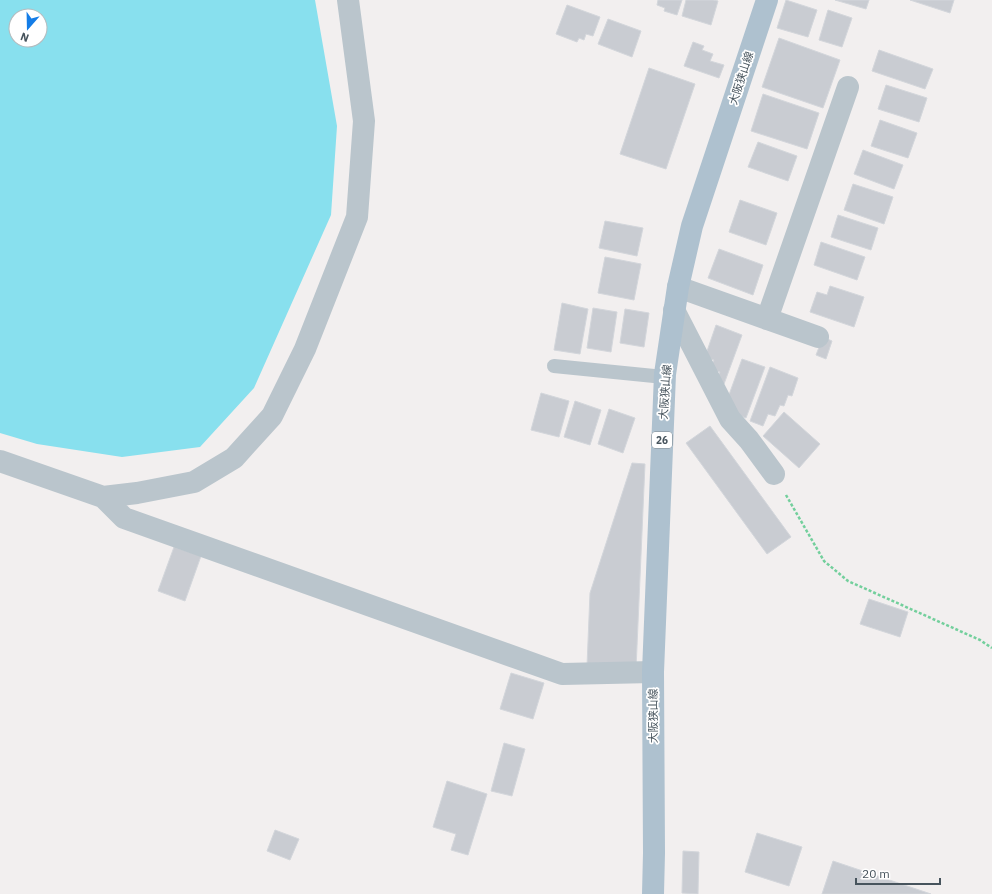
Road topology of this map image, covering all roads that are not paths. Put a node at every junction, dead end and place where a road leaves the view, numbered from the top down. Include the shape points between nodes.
1 (348, 0) edge
2 (767, 0) edge
3 (848, 87) dead end
4 (678, 287) junction
5 (674, 310) junction
6 (767, 319) junction
7 (818, 337) dead end
8 (554, 366) dead end
9 (664, 376) junction
10 (0, 461) edge
11 (774, 474) road end
12 (103, 497) junction
13 (653, 672) junction
14 (653, 894) edge

1 - 12 street via 364,121 357,217 305,349 272,416 234,458 194,482
2 - 4 main road, 大阪狭山線 / 26 via 692,226
3 - 6 street
4 - 5 main road, 大阪狭山線 / 26
4 - 6 street
5 - 9 main road, 大阪狭山線 / 26
5 - 11 street via 730,419
6 - 7 street
8 - 9 lane
9 - 13 main road, 大阪狭山線 / 26
10 - 12 street
12 - 13 street via 124,518 562,674
13 - 14 main road, 大阪狭山線 / 26

